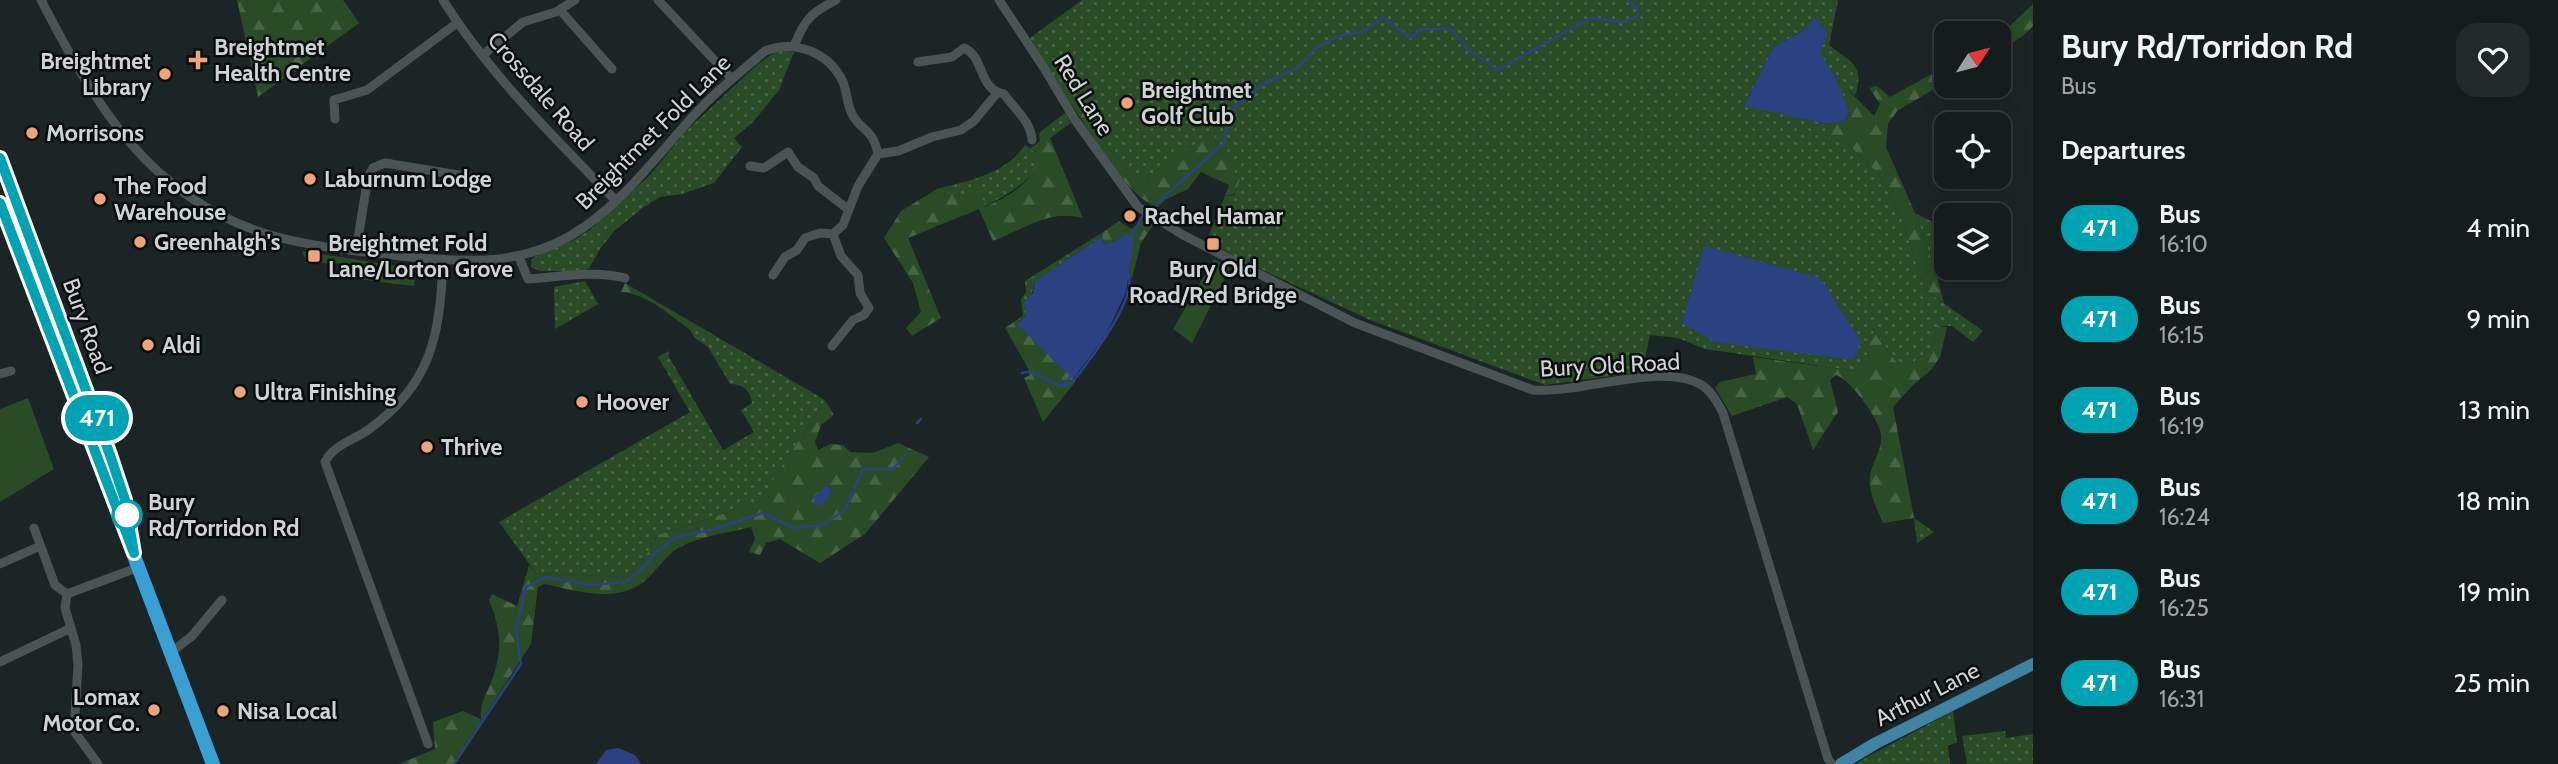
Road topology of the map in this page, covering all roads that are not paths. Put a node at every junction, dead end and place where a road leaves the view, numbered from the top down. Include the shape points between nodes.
1 (41, 0) edge
2 (443, 0) edge
3 (576, 0) edge
4 (659, 0) edge
5 (836, 0) edge
6 (999, 0) edge
7 (560, 10) junction
8 (457, 23) junction
9 (795, 44) junction
10 (483, 55) junction
11 (915, 63) dead end
12 (612, 69) dead end
13 (732, 79) junction
14 (997, 93) junction
15 (335, 119) dead end
16 (1031, 141) dead end
17 (878, 154) junction
18 (0, 158) edge
19 (451, 163) dead end
20 (748, 167) dead end
21 (450, 174) junction
22 (483, 179) dead end
23 (6, 191) edge
24 (616, 201) junction
25 (0, 203) edge
26 (849, 210) junction
27 (1153, 218) joint
28 (833, 234) junction
29 (356, 251) junction
30 (519, 257) junction
31 (443, 260) junction
32 (772, 277) dead end
33 (625, 278) dead end
34 (831, 346) dead end
35 (11, 371) dead end
36 (0, 374) edge
37 (34, 528) dead end
38 (40, 546) junction
39 (134, 553) junction
40 (0, 564) edge
41 (139, 568) junction
42 (67, 594) junction
43 (222, 600) dead end
44 (71, 628) junction
45 (170, 653) junction
46 (0, 662) edge
47 (2033, 664) edge
48 (428, 744) dead end
49 (207, 762) edge
50 (98, 764) edge
51 (1832, 764) edge
52 (1841, 764) edge

1 - 29 street, Breightmet Fold Lane via 112,122 171,183 235,222 269,234
2 - 8 street, Crossdale Road
3 - 7 street
4 - 13 street
5 - 9 street via 803,23
6 - 27 street, Red Lane via 1074,120 1138,207
7 - 10 street via 523,22
7 - 12 street
8 - 10 street, Crossdale Road
8 - 15 street via 372,87 334,100
9 - 13 street, Breightmet Fold Lane via 765,51
9 - 17 street via 838,72 853,116 870,132
10 - 24 street, Crossdale Road
11 - 14 street via 952,57 964,48 972,51 986,84
13 - 24 street, Breightmet Fold Lane
14 - 16 street via 1004,94 1024,118
14 - 17 street via 961,130
17 - 26 street
18 - 23 highway, Bury Road
19 - 21 street
20 - 26 street via 772,165 787,148 801,171 814,177 818,186
21 - 22 street
21 - 29 street via 385,163 373,168
23 - 39 highway, Bury Road via 110,455 125,500
24 - 30 street, Breightmet Fold Lane via 568,237
25 - 39 highway, Bury Road
26 - 28 street
27 - 51 street, Bury Old Road via 1355,323 1533,390 1665,377 1702,385 1723,413
28 - 32 street via 805,238
28 - 34 street via 841,256 858,275 860,293 869,308
29 - 31 street, Breightmet Fold Lane
30 - 31 street, Breightmet Fold Lane
30 - 33 street via 528,279 596,274
31 - 48 street via 438,330 421,375 407,397 331,453 325,467
35 - 36 street
37 - 38 street
38 - 40 street
38 - 42 street via 55,585
39 - 41 highway, Bury Road
41 - 42 street
41 - 45 highway, Bury Road
42 - 44 street via 65,608
43 - 45 street via 192,636
44 - 46 street
44 - 50 street via 78,665 74,731
45 - 49 highway, Bury Road
47 - 52 main road, Arthur Lane

